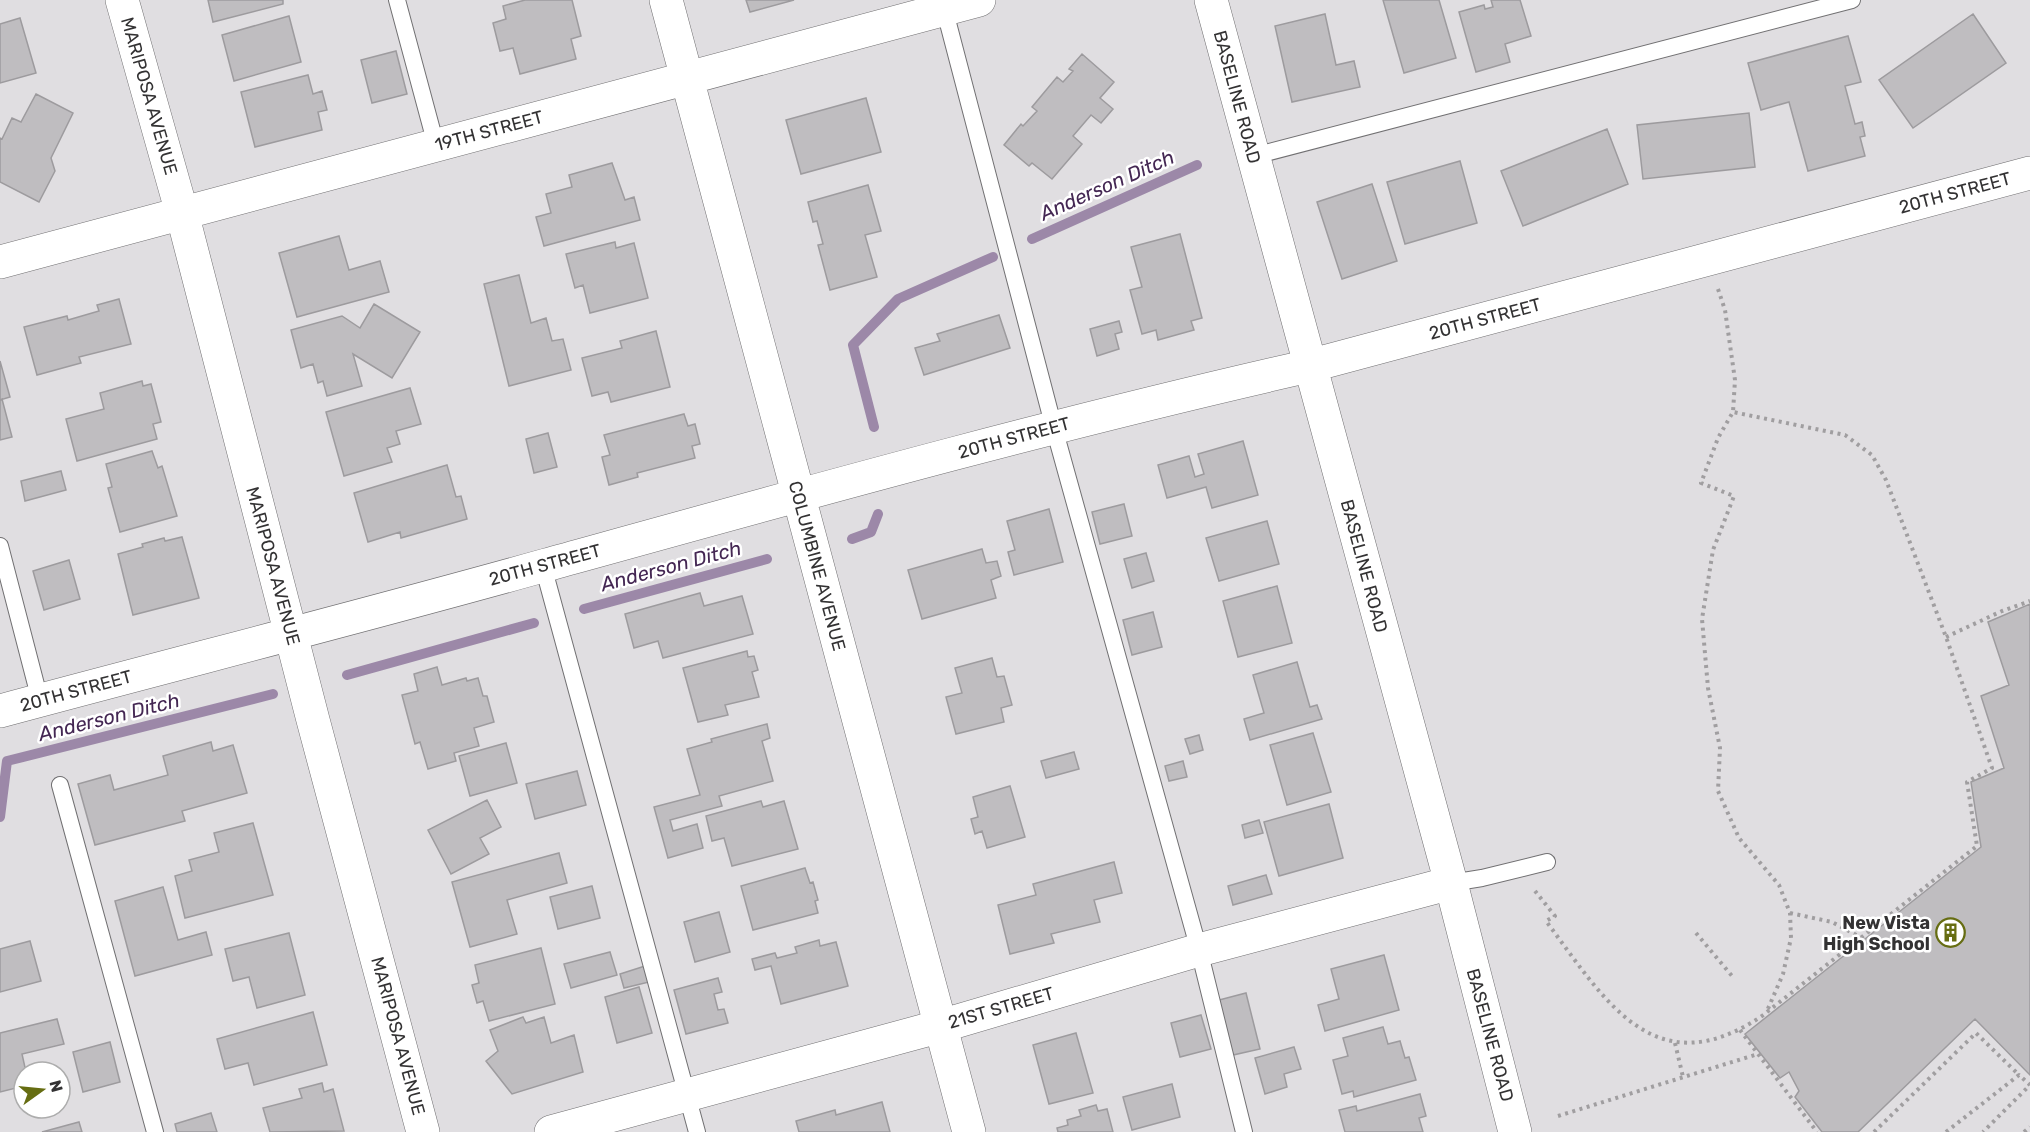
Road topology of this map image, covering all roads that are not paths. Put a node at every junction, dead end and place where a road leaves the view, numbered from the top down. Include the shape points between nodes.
1 (122, 0) edge
2 (397, 0) edge
3 (666, 0) edge
4 (979, 0) edge
5 (1210, 0) edge
6 (1852, 0) edge
7 (943, 4) edge
8 (687, 77) junction
9 (436, 146) junction
10 (1254, 156) junction
11 (2030, 173) edge
12 (182, 213) junction
13 (0, 262) edge
14 (1309, 366) junction
15 (1054, 428) junction
16 (798, 495) junction
17 (0, 546) edge
18 (543, 566) junction
19 (291, 634) junction
20 (40, 700) junction
21 (0, 711) edge
22 (60, 785) dead end
23 (1547, 862) dead end
24 (1450, 883) junction
25 (1199, 950) junction
26 (940, 1026) junction
27 (687, 1095) junction
28 (154, 1132) edge
29 (423, 1132) edge
30 (551, 1132) edge
31 (697, 1132) edge
32 (969, 1132) edge
33 (1244, 1132) edge
34 (1515, 1132) edge

1 - 12 street, MARIPOSA AVENUE
2 - 9 lane
3 - 8 street, COLUMBINE AVENUE
4 - 7 street, 19TH STREET
5 - 10 street, BASELINE ROAD
6 - 10 lane
7 - 8 street, 19TH STREET
7 - 15 lane
8 - 9 street, 19TH STREET
8 - 16 street, COLUMBINE AVENUE
9 - 12 street, 19TH STREET
10 - 14 street, BASELINE ROAD
11 - 14 street, 20TH STREET
12 - 13 street, 19TH STREET
12 - 19 street, MARIPOSA AVENUE
14 - 15 street, 20TH STREET
14 - 24 street, BASELINE ROAD
15 - 16 street, 20TH STREET
15 - 25 lane
16 - 18 street, 20TH STREET
16 - 26 street, COLUMBINE AVENUE
17 - 20 lane
18 - 19 street, 20TH STREET
18 - 27 lane
19 - 20 street, 20TH STREET
19 - 29 street, MARIPOSA AVENUE
20 - 21 street, 20TH STREET
22 - 28 lane
23 - 24 lane
24 - 25 street, 21ST STREET
24 - 34 street, BASELINE ROAD
25 - 26 street, 21ST STREET
25 - 33 lane
26 - 27 street, 21ST STREET
26 - 32 street, COLUMBINE AVENUE
27 - 30 street, 21ST STREET
27 - 31 lane

